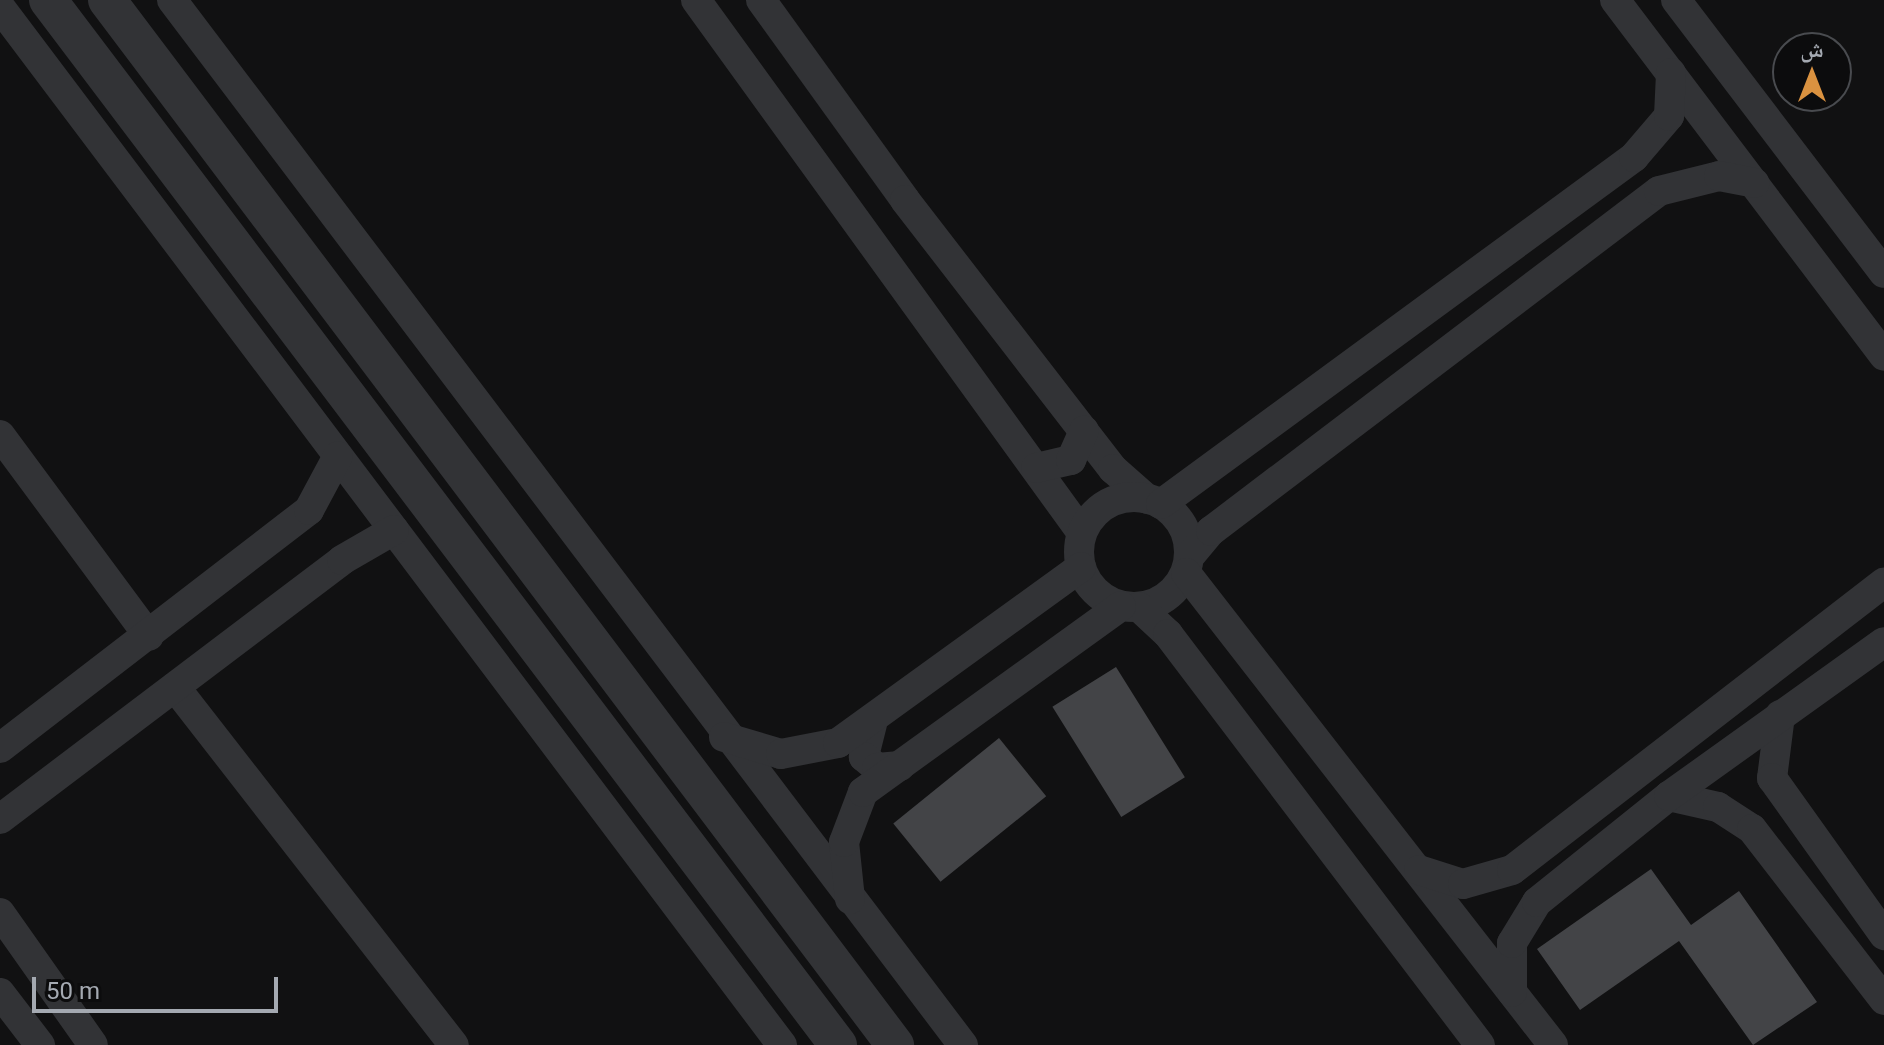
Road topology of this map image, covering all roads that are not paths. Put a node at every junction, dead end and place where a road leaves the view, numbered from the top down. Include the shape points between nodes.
1 (48, 0) edge
2 (107, 0) edge
3 (172, 0) edge
4 (696, 0) edge
5 (761, 0) edge
6 (1615, 0) edge
7 (1676, 0) edge
8 (0, 7) edge
9 (1671, 73) junction
10 (1634, 157) junction
11 (1754, 183) junction
12 (1659, 191) junction
13 (1884, 273) edge
14 (1884, 356) edge
15 (334, 374) junction
16 (300, 405) junction
17 (1084, 431) junction
18 (0, 435) edge
19 (338, 456) junction
20 (1036, 468) junction
21 (1154, 501) junction
22 (394, 530) junction
23 (1082, 533) junction
24 (1188, 565) junction
25 (1081, 567) junction
26 (1884, 582) edge
27 (1130, 607) junction
28 (149, 636) junction
29 (1884, 642) edge
30 (175, 687) junction
31 (1780, 715) junction
32 (872, 724) junction
33 (724, 737) junction
34 (0, 748) edge
35 (900, 766) junction
36 (1669, 796) junction
37 (1787, 806) junction
38 (0, 819) edge
39 (1752, 829) junction
40 (1419, 870) junction
41 (1512, 870) junction
42 (851, 901) junction
43 (1537, 902) junction
44 (0, 913) edge
45 (1884, 935) edge
46 (1512, 992) junction
47 (0, 993) edge
48 (1884, 1000) edge
49 (40, 1045) edge
50 (93, 1045) edge
51 (454, 1045) edge
52 (782, 1045) edge
53 (838, 1045) edge
54 (895, 1045) edge
55 (963, 1045) edge
56 (1480, 1045) edge
57 (1553, 1045) edge

1 - 15 street
2 - 54 street
3 - 33 street
4 - 20 street
5 - 17 street
6 - 9 street
7 - 13 street
8 - 16 street
9 - 10 street via 1669,116
9 - 11 street
10 - 12 street via 1655,166
10 - 21 street
11 - 12 street via 1719,176
11 - 14 street
12 - 24 street via 1211,531
15 - 16 street
15 - 53 street
16 - 19 street
17 - 20 street via 1071,460
17 - 21 street
18 - 28 street
19 - 22 street
19 - 28 street via 309,510
20 - 23 street
21 - 23 street via 1103,506
21 - 24 street via 1183,527
22 - 30 street
22 - 52 street
23 - 25 street
24 - 27 street via 1167,597
24 - 40 street
25 - 27 street via 1098,594
25 - 32 street
26 - 41 street
27 - 35 street
27 - 56 street via 1168,634
28 - 34 street
29 - 31 street
30 - 38 street
30 - 51 street
31 - 36 street
31 - 37 street via 1771,768
32 - 33 street via 810,751 781,754
32 - 35 street via 864,757 877,768
33 - 42 street
35 - 42 street via 863,792 849,816 844,842
36 - 39 street via 1718,807
36 - 43 street
37 - 39 street via 1767,806
37 - 45 street
39 - 48 street
40 - 41 street via 1463,884
40 - 46 street
41 - 43 street via 1517,898
42 - 55 street
43 - 46 street via 1512,943
44 - 50 street
46 - 57 street
47 - 49 street

